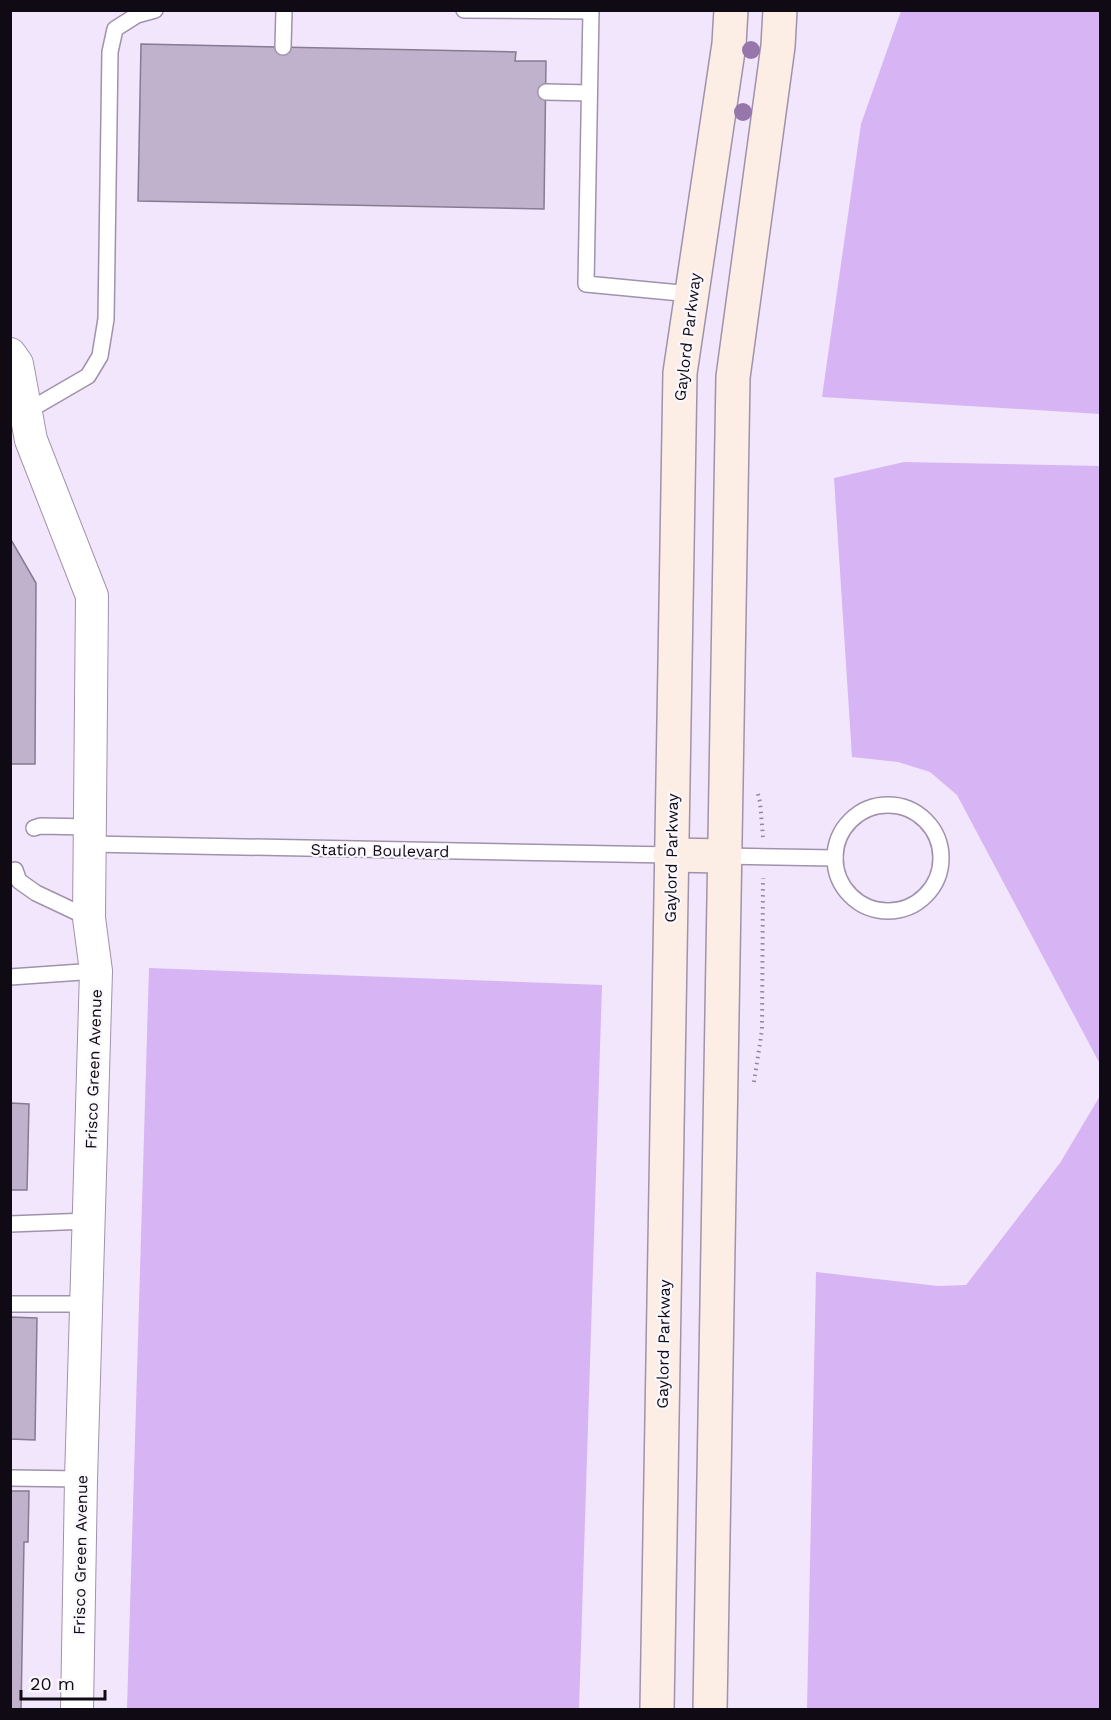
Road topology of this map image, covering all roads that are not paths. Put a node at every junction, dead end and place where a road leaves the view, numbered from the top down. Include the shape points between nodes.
1 (155, 10) edge
2 (284, 10) edge
3 (464, 10) edge
4 (731, 10) edge
5 (780, 10) edge
6 (591, 11) edge
7 (284, 47) dead end
8 (546, 92) dead end
9 (589, 93) junction
10 (691, 294) junction
11 (742, 299) junction
12 (10, 354) edge
13 (22, 424) edge
14 (34, 828) dead end
15 (90, 836) junction
16 (670, 855) junction
17 (724, 856) junction
18 (835, 858) junction
19 (15, 870) dead end
20 (89, 918) junction
21 (96, 971) junction
22 (10, 976) edge
23 (88, 1221) junction
24 (10, 1224) edge
25 (10, 1304) edge
26 (86, 1304) junction
27 (10, 1478) edge
28 (81, 1479) junction
29 (77, 1710) edge
30 (657, 1710) edge
31 (710, 1710) edge

1 - 13 lane via 137,15 115,29 110,52 106,320 100,356 88,376
2 - 7 lane
3 - 6 lane
4 - 10 street, Gaylord Parkway
5 - 11 street
6 - 9 lane
8 - 9 lane
9 - 10 lane via 586,284
10 - 11 street
10 - 16 street, Gaylord Parkway via 680,373
11 - 17 street via 733,377
12 - 13 street, Frisco Green Avenue via 17,364
13 - 15 street, Frisco Green Avenue via 92,596
14 - 15 lane, Station Boulevard
15 - 16 lane, Station Boulevard
15 - 20 street, Frisco Green Avenue
16 - 17 street
16 - 30 street, Gaylord Parkway
17 - 18 lane
17 - 31 street
18 - 18 lane via 841,832 853,818 883,805 916,812 938,837 941,853 934,885 922,899 887,911 854,898 842,884
19 - 20 lane via 19,881 36,893
20 - 21 street, Frisco Green Avenue
21 - 22 lane
21 - 23 street, Frisco Green Avenue
23 - 24 lane
23 - 26 street, Frisco Green Avenue
25 - 26 lane
26 - 28 street, Frisco Green Avenue
27 - 28 lane
28 - 29 street, Frisco Green Avenue

